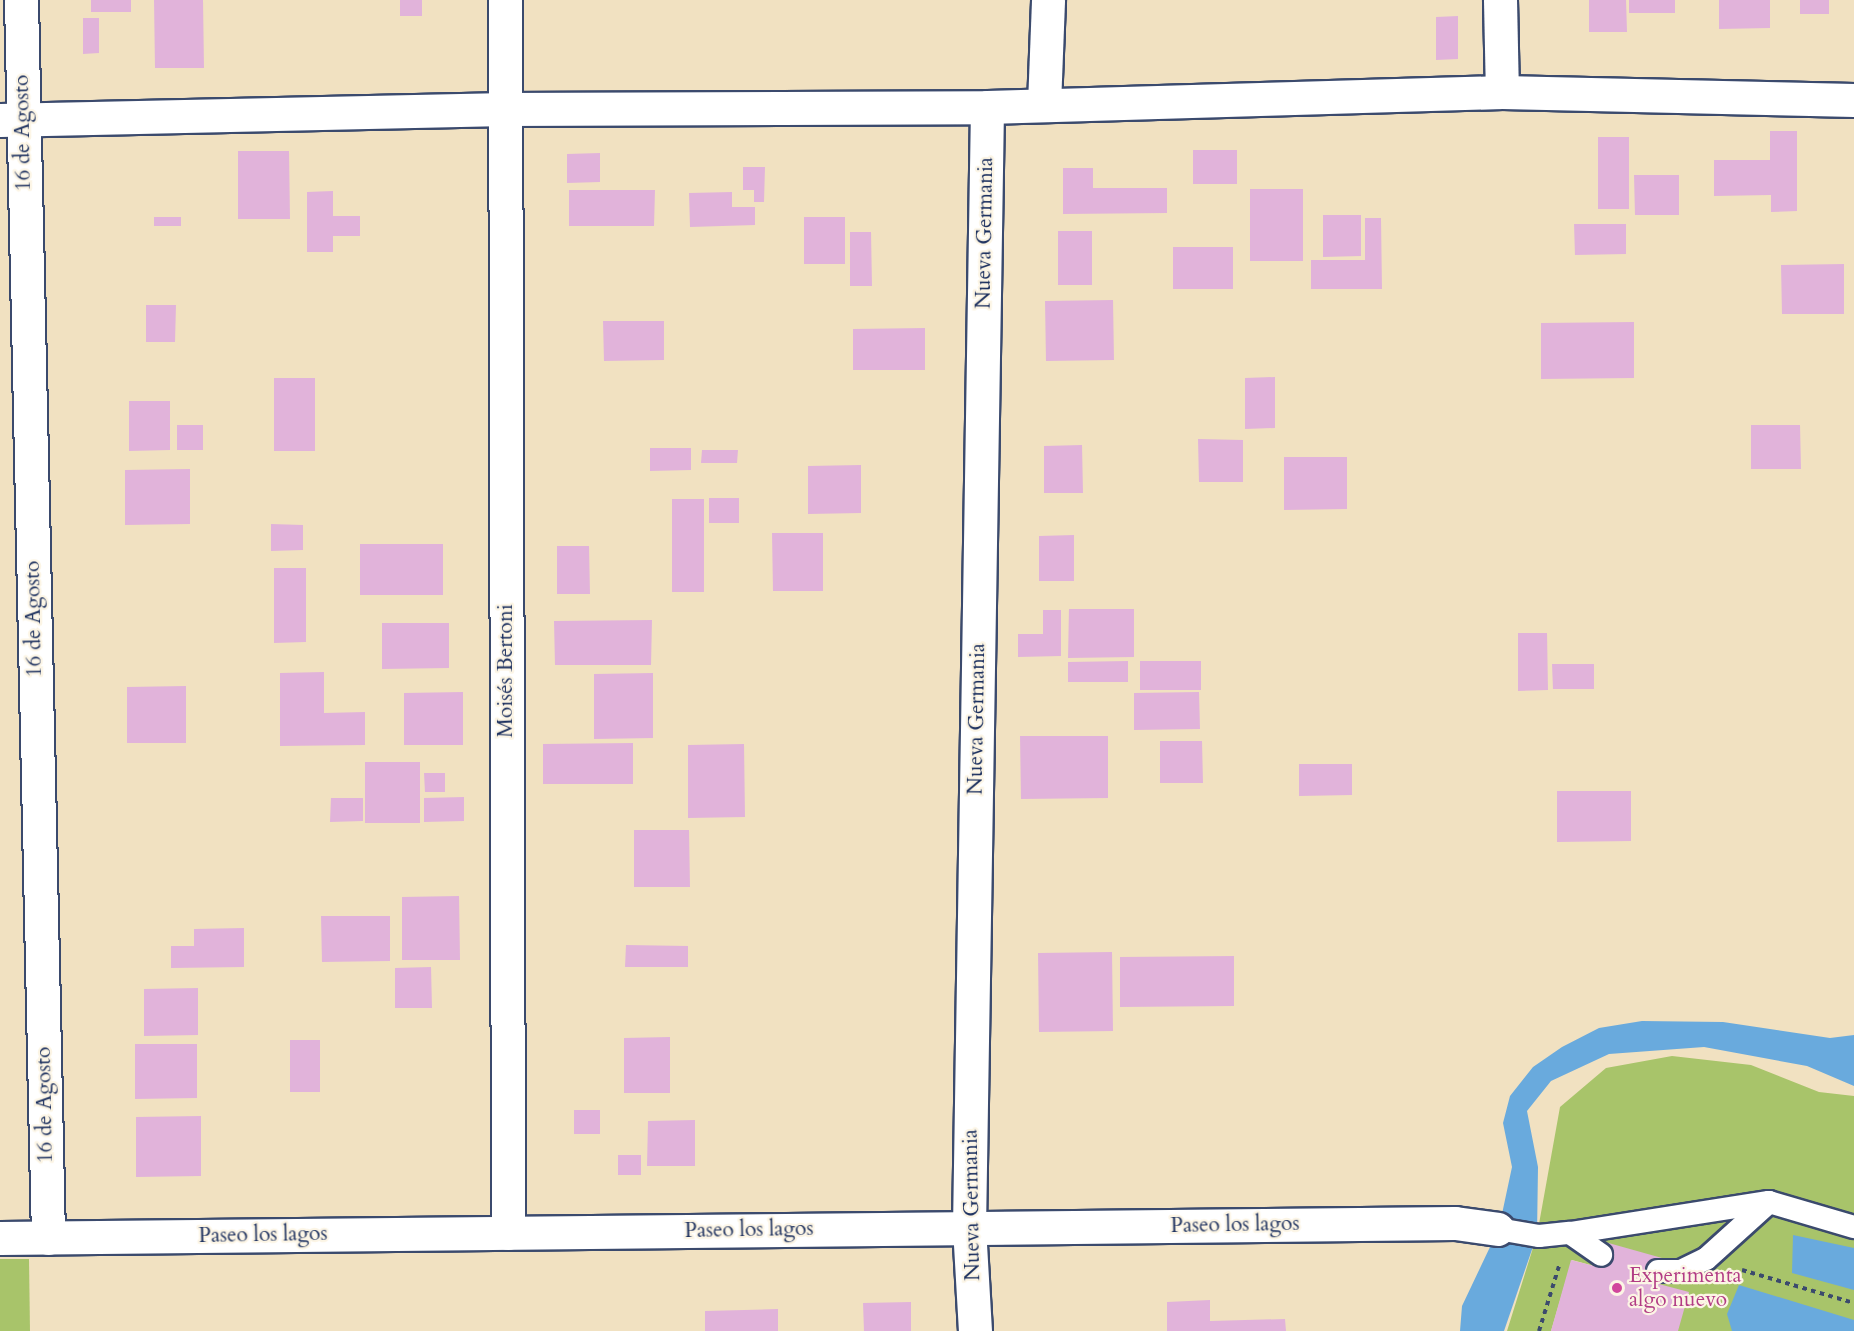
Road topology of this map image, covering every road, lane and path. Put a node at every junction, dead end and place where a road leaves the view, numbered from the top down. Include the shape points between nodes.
1 (21, 0) edge
2 (505, 0) edge
3 (1048, 0) edge
4 (1500, 0) edge
5 (1502, 92) junction
6 (1854, 100) edge
7 (1044, 105) junction
8 (987, 107) junction
9 (504, 109) junction
10 (11, 120) edge
11 (1769, 1202) junction
12 (1854, 1227) edge
13 (969, 1228) junction
14 (1498, 1229) joint
15 (508, 1233) junction
16 (1570, 1233) junction
17 (0, 1238) edge
18 (48, 1238) junction
19 (1601, 1255) dead end
20 (1706, 1259) junction
21 (1658, 1271) dead end
22 (1854, 1303) edge
23 (975, 1331) edge
24 (1539, 1331) edge

1 - 10 street, 16 de Agosto
2 - 9 street, Moisés Bertoni
3 - 7 street
4 - 5 street
5 - 6 street
5 - 7 street
7 - 8 street
8 - 9 street
8 - 13 street, Nueva Germania
9 - 10 street
9 - 15 street, Moisés Bertoni
10 - 18 street, 16 de Agosto
11 - 12 lane
11 - 16 lane
11 - 20 lane
13 - 14 street, Paseo los lagos via 1455,1223
13 - 15 street, Paseo los lagos
13 - 23 street, Nueva Germania
14 - 16 lane via 1539,1236
15 - 18 street, Paseo los lagos
16 - 19 lane
16 - 24 path
17 - 18 street, Paseo los lagos
20 - 21 lane via 1681,1271
20 - 22 path

